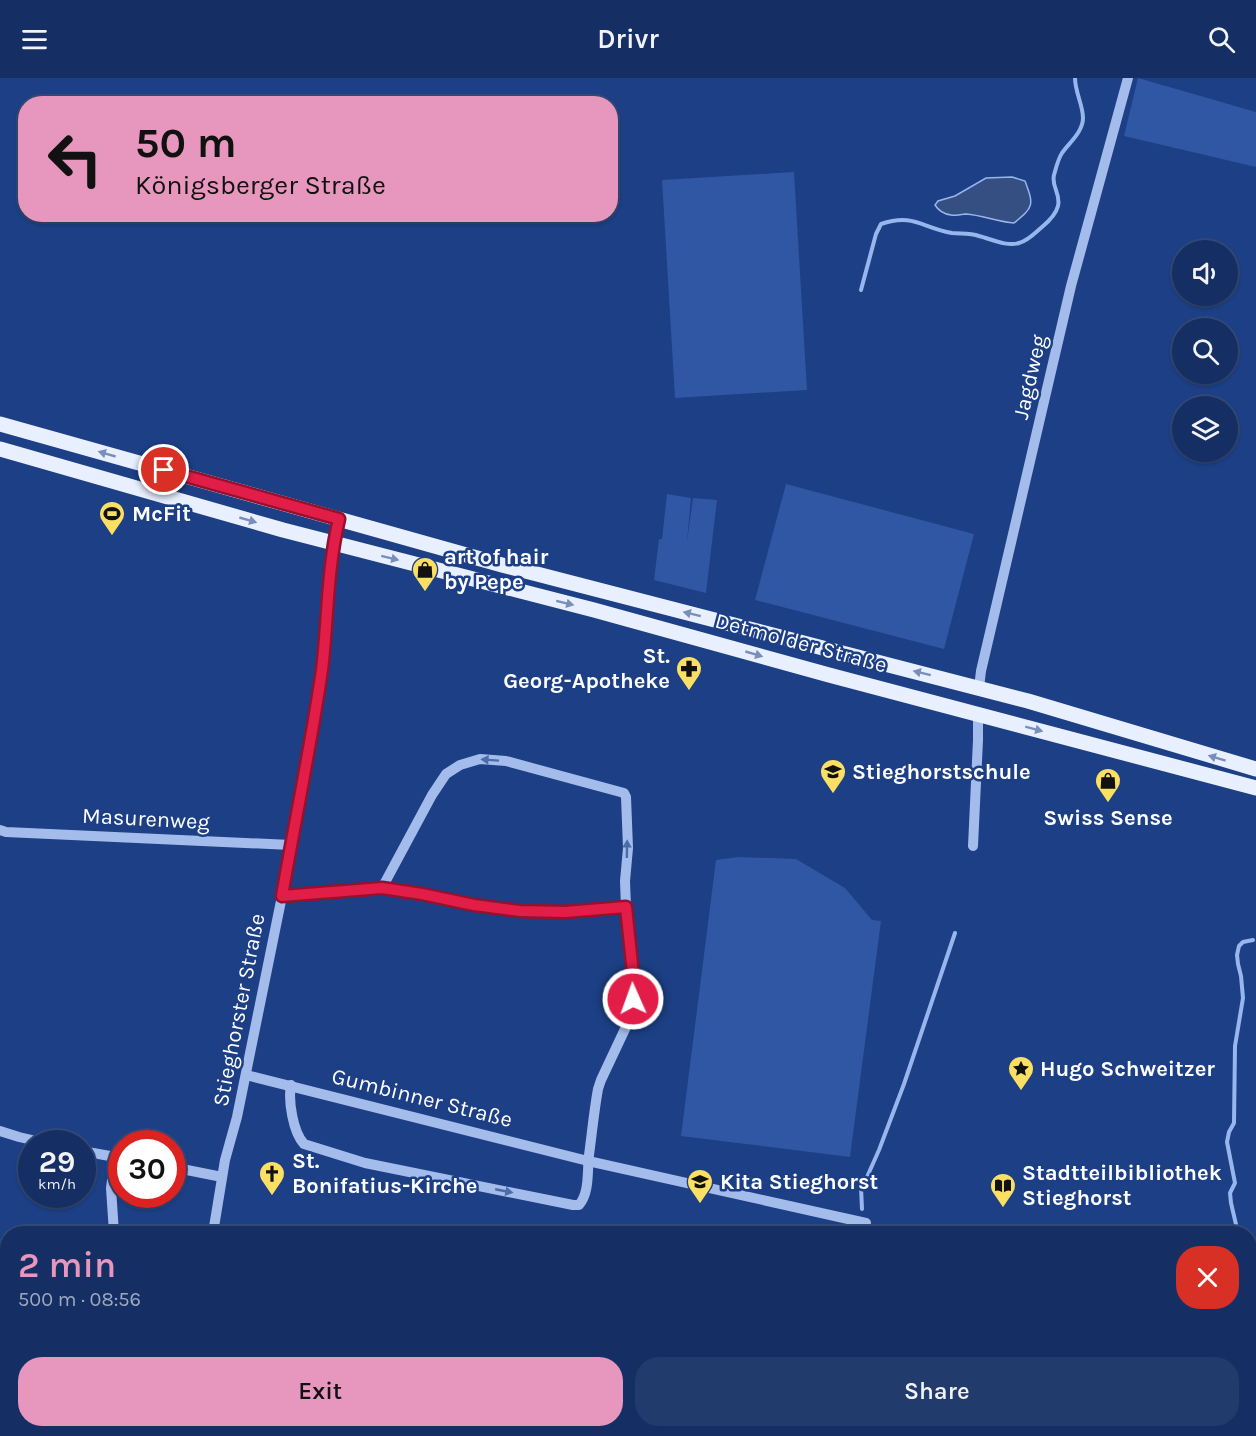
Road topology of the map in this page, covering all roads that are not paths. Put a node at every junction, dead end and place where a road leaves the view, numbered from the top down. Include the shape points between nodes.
1 (1128, 78) edge
2 (0, 424) edge
3 (0, 449) edge
4 (164, 470) junction
5 (157, 494) junction
6 (339, 519) junction
7 (333, 543) junction
8 (978, 688) junction
9 (978, 714) junction
10 (1256, 770) edge
11 (1256, 788) edge
12 (0, 830) edge
13 (291, 845) junction
14 (973, 846) dead end
15 (382, 888) junction
16 (282, 896) junction
17 (626, 907) junction
18 (246, 1075) junction
19 (291, 1085) junction
20 (0, 1131) edge
21 (18, 1137) edge
22 (588, 1161) junction
23 (186, 1170) edge
24 (222, 1177) junction
25 (112, 1208) edge
26 (866, 1222) dead end
27 (114, 1226) edge
28 (214, 1226) edge

1 - 8 street, Jagdweg via 1071,286
4 -> 2 main road, Detmolder Straße
3 - 5 main road, Detmolder Straße
4 - 5 main road
4 - 6 main road, Detmolder Straße
5 -> 7 main road, Detmolder Straße
6 - 7 main road
8 -> 6 main road, Detmolder Straße
7 -> 9 main road, Detmolder Straße
7 - 13 street, Stieghorster Straße via 320,682
8 - 9 main road
10 -> 8 main road, Detmolder Straße
9 -> 11 main road, Detmolder Straße
9 - 14 street
12 - 13 street, Masurenweg
13 - 16 street, Stieghorster Straße
15 - 16 street
15 - 17 street via 520,911
17 -> 15 street via 628,848 624,793 506,761 480,759 446,774
16 - 18 street, Stieghorster Straße
17 - 22 street via 633,999 628,1023 598,1089
18 - 19 street, Gumbinner Straße
18 - 24 street, Stieghorster Straße
19 - 22 street, Gumbinner Straße
19 -> 22 street via 289,1096 298,1138 304,1144 365,1163 579,1205 588,1178
20 - 21 street
22 - 26 street, Gumbinner Straße
23 - 24 street
24 - 28 street, Stieghorster Straße
25 - 27 street

